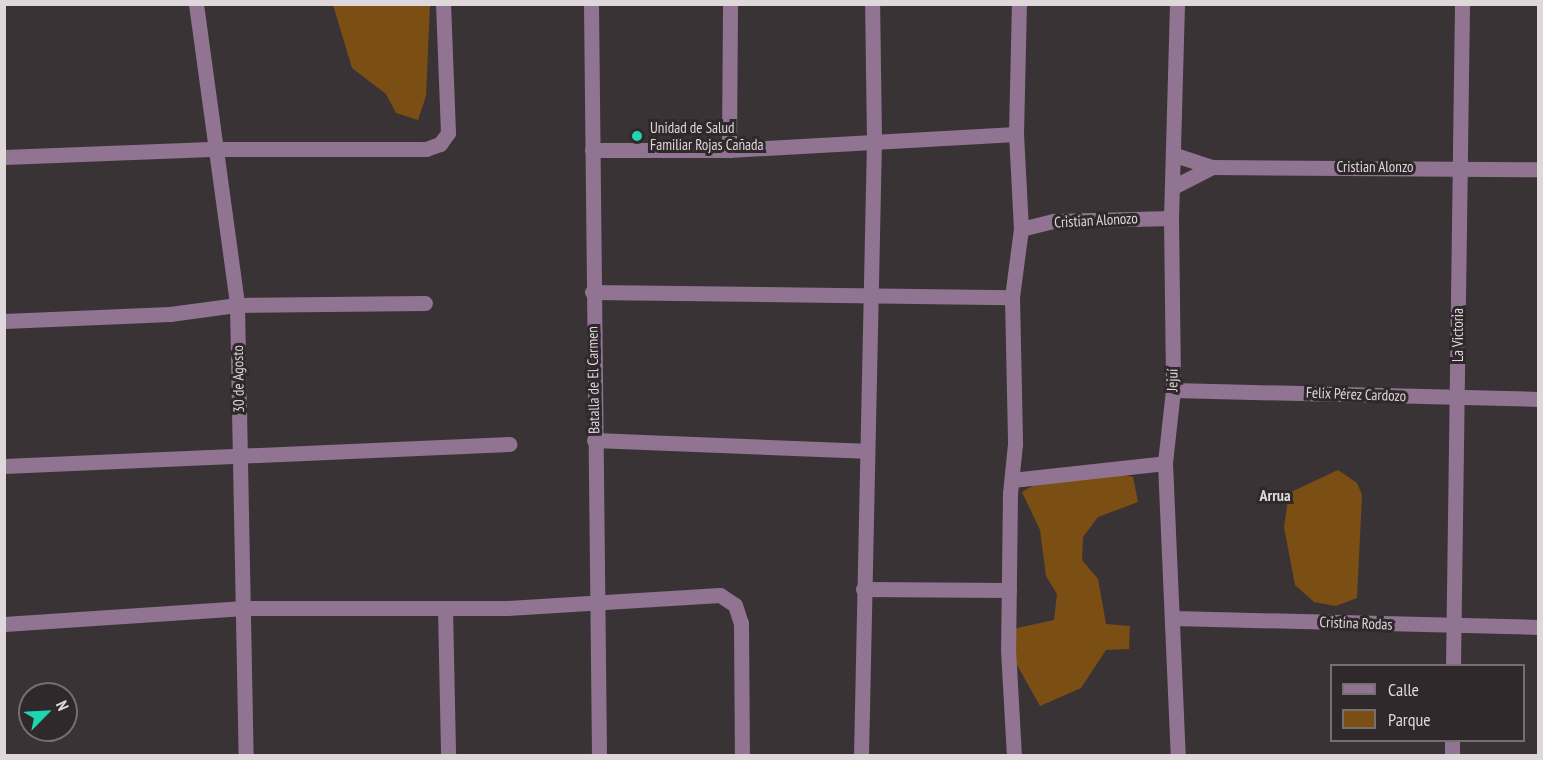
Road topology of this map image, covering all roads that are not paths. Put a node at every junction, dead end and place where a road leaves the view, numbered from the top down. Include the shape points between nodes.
1 (196, 4) edge
2 (443, 4) edge
3 (591, 4) edge
4 (730, 4) edge
5 (872, 4) edge
6 (1019, 4) edge
7 (1177, 4) edge
8 (1462, 4) edge
9 (1016, 134) junction
10 (874, 139) junction
11 (217, 149) junction
12 (591, 150) junction
13 (729, 150) junction
14 (1175, 155) junction
15 (4, 157) edge
16 (1212, 167) junction
17 (1459, 167) junction
18 (1539, 169) edge
19 (1173, 187) junction
20 (1171, 218) junction
21 (1021, 229) junction
22 (592, 292) junction
23 (869, 296) junction
24 (1012, 297) junction
25 (425, 303) dead end
26 (237, 305) junction
27 (4, 321) edge
28 (1173, 390) junction
29 (1458, 397) junction
30 (1539, 399) edge
31 (594, 440) junction
32 (510, 444) dead end
33 (864, 451) junction
34 (239, 458) junction
35 (1166, 464) junction
36 (4, 466) edge
37 (1012, 480) junction
38 (863, 589) junction
39 (1009, 590) junction
40 (599, 600) junction
41 (244, 608) junction
42 (445, 608) junction
43 (1173, 618) junction
44 (4, 624) edge
45 (1453, 626) junction
46 (1539, 627) edge
47 (1453, 664) edge
48 (1174, 755) edge
49 (246, 756) edge
50 (448, 756) edge
51 (599, 756) edge
52 (742, 756) edge
53 (861, 756) edge
54 (1014, 756) edge

1 - 11 street, 30 de Agosto
2 - 11 street via 448,133 441,144 426,149
3 - 12 street, Batalla de El Carmen
4 - 13 street
5 - 10 street
6 - 9 street
7 - 14 street, Jejuí
8 - 17 street, La Victoria
9 - 10 street
9 - 21 street
10 - 13 street
10 - 23 street
11 - 15 street
11 - 26 street, 30 de Agosto
12 - 13 street
12 - 22 street, Batalla de El Carmen
14 - 16 street, Cristian Alonzo
14 - 19 street, Jejuí
16 - 17 street, Cristian Alonzo
16 - 19 street, Cristian Alonzo
17 - 18 street, Cristian Alonzo
17 - 29 street, La Victoria
19 - 20 street, Jejuí
20 - 21 street, Cristian Alonozo via 1054,221
20 - 28 street, Jejuí
21 - 24 street
22 - 23 street
22 - 31 street, Batalla de El Carmen
23 - 24 street
23 - 33 street
24 - 37 street
25 - 26 street
26 - 27 street via 170,314
26 - 34 street, 30 de Agosto
28 - 29 street, Felix Pérez Cardozo
28 - 35 street, Jejuí
29 - 30 street, Felix Pérez Cardozo
29 - 45 street, La Victoria
31 - 33 street
31 - 40 street, Batalla de El Carmen
32 - 34 street
33 - 38 street
34 - 36 street
34 - 41 street, 30 de Agosto
35 - 37 street
35 - 43 street, Jejuí
37 - 39 street
38 - 39 street
38 - 53 street
39 - 54 street
40 - 42 street
40 - 51 street, Batalla de El Carmen
40 - 52 street via 720,595 735,605 741,623
41 - 42 street
41 - 44 street
41 - 49 street, 30 de Agosto
42 - 50 street
43 - 45 street, Cristina Rodas
43 - 48 street, Jejuí
45 - 46 street, Cristina Rodas
45 - 47 street, La Victoria

